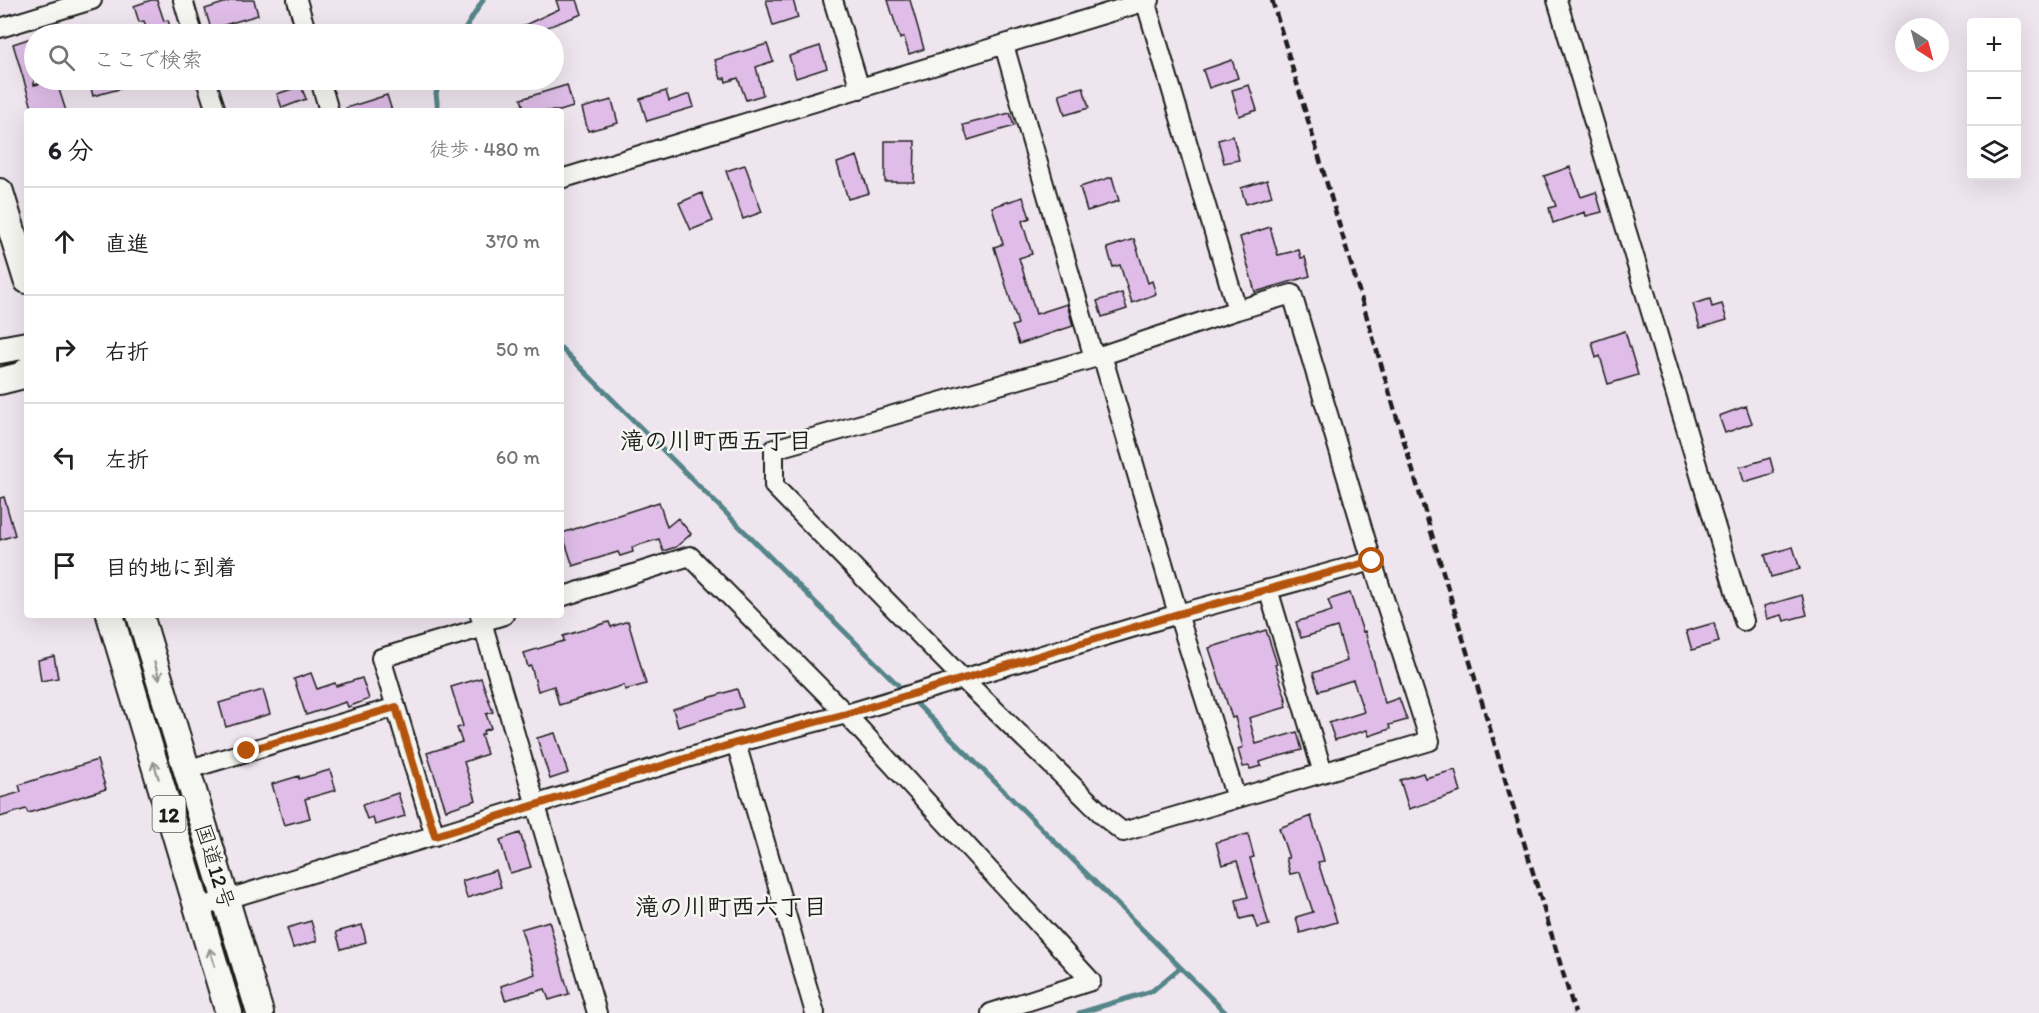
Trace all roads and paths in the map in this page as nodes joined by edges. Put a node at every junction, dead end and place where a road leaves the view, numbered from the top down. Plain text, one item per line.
1 (92, 0) edge
2 (183, 0) edge
3 (297, 0) edge
4 (833, 0) edge
5 (1147, 0) edge
6 (1557, 0) edge
7 (190, 24) edge
8 (304, 24) edge
9 (0, 28) edge
10 (1004, 45) junction
11 (860, 89) junction
12 (209, 90) edge
13 (323, 90) edge
14 (215, 108) edge
15 (328, 108) edge
16 (564, 178) edge
17 (0, 192) edge
18 (24, 270) edge
19 (1237, 310) junction
20 (24, 346) edge
21 (0, 350) edge
22 (1098, 357) junction
23 (24, 375) edge
24 (0, 381) edge
25 (1372, 561) junction
26 (1268, 589) junction
27 (564, 596) edge
28 (1178, 614) junction
29 (111, 618) edge
30 (141, 618) edge
31 (482, 621) edge
32 (1744, 621) dead end
33 (963, 679) junction
34 (396, 707) junction
35 (846, 714) junction
36 (736, 743) junction
37 (186, 770) junction
38 (1323, 772) junction
39 (1236, 798) junction
40 (537, 805) junction
41 (435, 836) junction
42 (225, 901) junction
43 (198, 908) junction
44 (593, 1012) edge
45 (229, 1013) edge
46 (260, 1013) edge
47 (815, 1013) edge
48 (991, 1013) edge

1 - 9 street
2 - 7 street
3 - 8 street
4 - 11 street
5 - 10 street
5 - 19 street
6 - 32 street
10 - 11 street
10 - 22 street
11 - 16 street
12 - 14 street
13 - 15 street
17 - 18 highway
19 - 22 street
19 - 25 street
20 - 21 highway
22 - 28 street
22 - 33 street
23 - 24 highway
25 - 26 street
25 - 38 street
26 - 28 street
26 - 38 street
27 - 35 street
28 - 33 street
28 - 39 street
43 -> 29 highway, 国道12号 / 12
30 -> 37 highway, 国道12号 / 12
31 - 34 street
31 - 40 street
33 - 35 street
33 - 39 street
34 - 37 street
34 - 41 street
35 - 36 street
35 - 48 street
36 - 40 street
36 - 47 street
37 - 42 highway, 国道12号 / 12
38 - 39 street
40 - 41 street
40 - 44 street
41 - 42 street
42 - 43 street
42 - 46 highway, 国道12号 / 12
45 -> 43 highway, 国道12号 / 12

